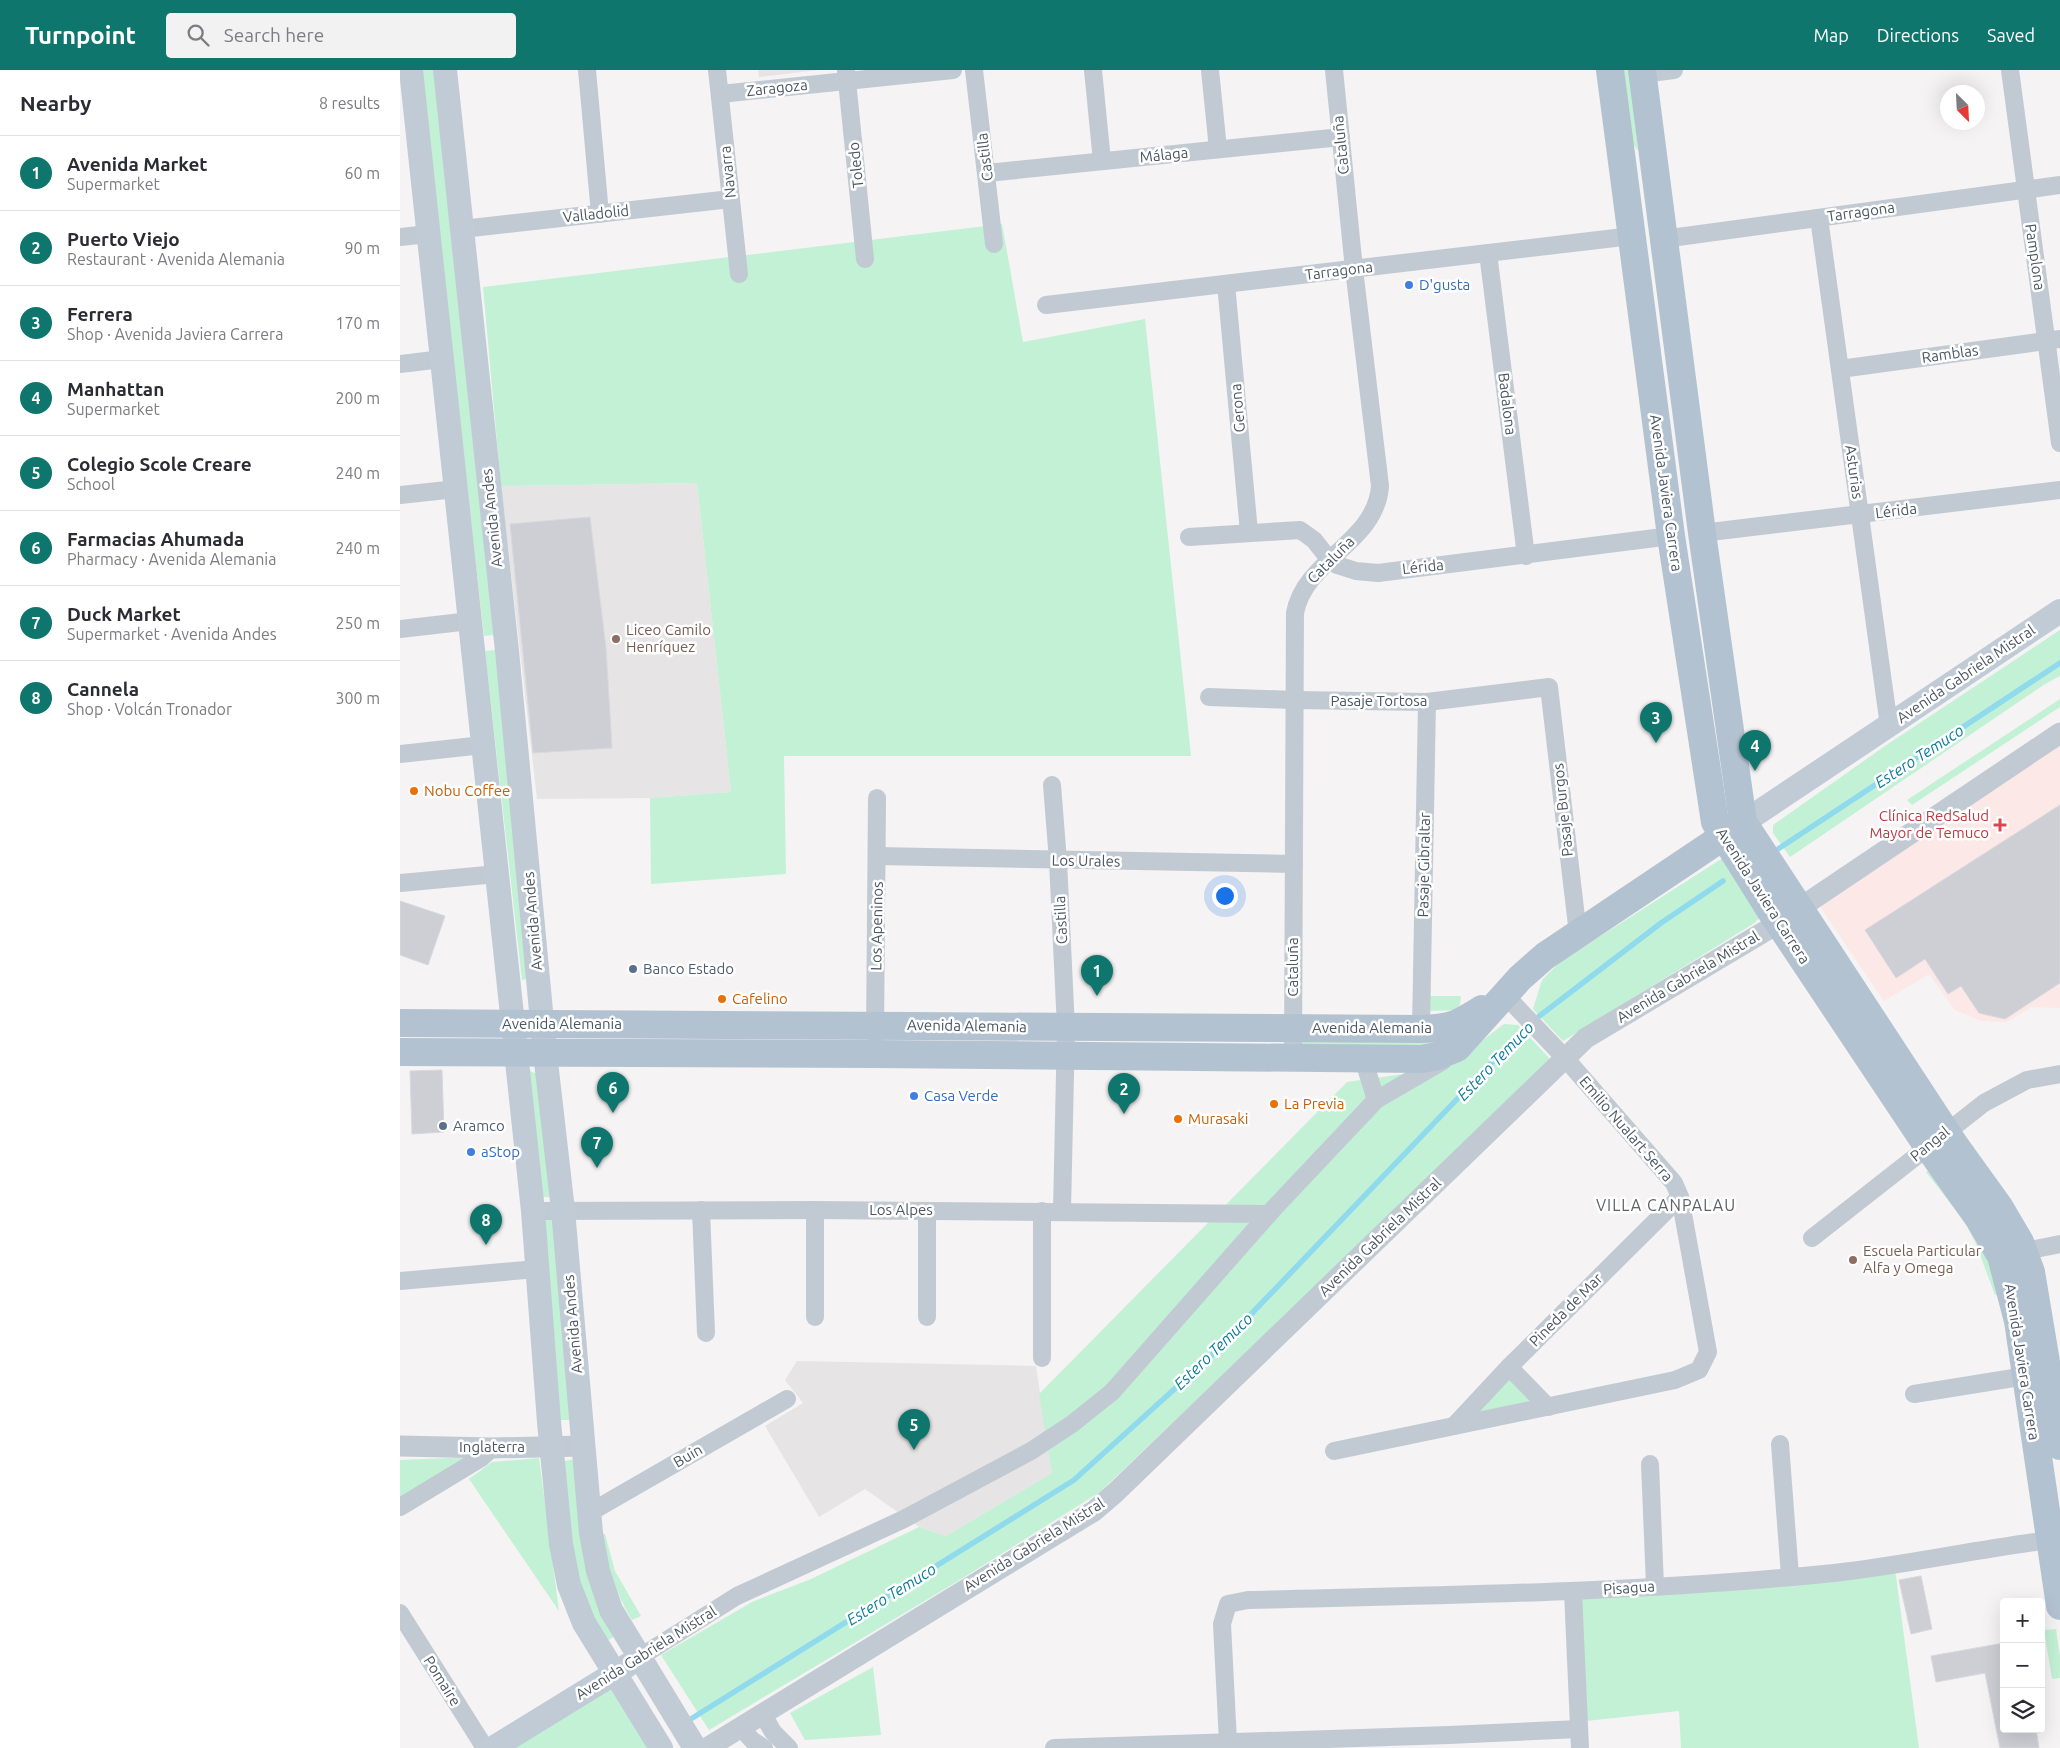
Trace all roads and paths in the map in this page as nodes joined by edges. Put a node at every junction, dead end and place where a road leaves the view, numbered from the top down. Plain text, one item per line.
1 (411, 70) edge
2 (445, 70) edge
3 (587, 70) edge
4 (717, 70) edge
5 (953, 70) edge
6 (974, 70) edge
7 (1093, 70) edge
8 (1210, 70) edge
9 (1334, 70) edge
10 (1610, 70) edge
11 (1674, 70) edge
12 (2010, 70) edge
13 (1642, 72) edge
14 (847, 76) edge
15 (720, 94) junction
16 (408, 112) edge
17 (1341, 137) junction
18 (1218, 149) junction
19 (1102, 161) junction
20 (986, 172) junction
21 (2060, 185) edge
22 (2026, 189) junction
23 (1627, 197) junction
24 (731, 199) junction
25 (600, 214) junction
26 (1819, 218) junction
27 (462, 229) junction
28 (428, 234) junction
29 (1632, 236) junction
30 (400, 237) edge
31 (1663, 239) junction
32 (994, 244) dead end
33 (1488, 253) junction
34 (865, 259) dead end
35 (1354, 269) junction
36 (739, 274) dead end
37 (1637, 274) junction
38 (1226, 284) junction
39 (1046, 305) dead end
40 (2053, 340) edge
41 (442, 359) junction
42 (400, 364) edge
43 (1840, 370) junction
44 (2060, 443) edge
45 (456, 489) junction
46 (2060, 490) edge
47 (400, 495) edge
48 (1861, 515) junction
49 (1249, 532) junction
50 (1702, 533) junction
51 (1189, 536) dead end
52 (1671, 536) junction
53 (1526, 556) junction
54 (1329, 560) junction
55 (1707, 562) junction
56 (2060, 611) edge
57 (470, 622) junction
58 (400, 629) edge
59 (1549, 687) joint
60 (1209, 697) dead end
61 (1295, 700) junction
62 (1427, 702) junction
63 (1889, 726) junction
64 (2060, 733) edge
65 (483, 745) junction
66 (400, 754) edge
67 (1052, 786) dead end
68 (878, 798) dead end
69 (1734, 829) junction
70 (878, 856) junction
71 (1058, 861) junction
72 (1294, 864) junction
73 (497, 874) junction
74 (400, 883) edge
75 (1790, 916) junction
76 (1578, 934) junction
77 (1511, 1001) junction
78 (400, 1023) edge
79 (543, 1023) junction
80 (513, 1024) junction
81 (875, 1025) junction
82 (1066, 1028) junction
83 (1292, 1028) junction
84 (1421, 1029) junction
85 (1457, 1048) junction
86 (400, 1052) edge
87 (516, 1053) junction
88 (545, 1053) junction
89 (1559, 1053) junction
90 (875, 1054) junction
91 (1065, 1056) junction
92 (1293, 1057) junction
93 (1363, 1058) junction
94 (2060, 1074) edge
95 (1376, 1100) junction
96 (1937, 1139) junction
97 (1680, 1197) junction
98 (563, 1210) junction
99 (701, 1210) junction
100 (816, 1210) junction
101 (928, 1210) junction
102 (533, 1211) junction
103 (1042, 1211) junction
104 (1062, 1211) junction
105 (1269, 1214) junction
106 (1812, 1238) dead end
107 (2060, 1244) edge
108 (2024, 1251) junction
109 (537, 1269) junction
110 (400, 1281) edge
111 (815, 1317) dead end
112 (927, 1317) dead end
113 (706, 1333) dead end
114 (1042, 1358) dead end
115 (1509, 1367) junction
116 (2026, 1376) junction
117 (1914, 1394) dead end
118 (787, 1399) dead end
119 (1548, 1407) junction
120 (2048, 1413) edge
121 (1454, 1426) junction
122 (1780, 1444) dead end
123 (400, 1446) edge
124 (552, 1446) junction
125 (583, 1446) junction
126 (2060, 1446) edge
127 (492, 1448) junction
128 (1334, 1451) dead end
129 (1650, 1464) dead end
130 (400, 1507) edge
131 (589, 1513) junction
132 (2050, 1540) junction
133 (1790, 1576) junction
134 (1656, 1586) junction
135 (1572, 1592) junction
136 (2060, 1606) edge
137 (400, 1613) edge
138 (640, 1657) junction
139 (615, 1673) junction
140 (762, 1714) junction
141 (740, 1727) junction
142 (1579, 1729) junction
143 (1228, 1742) junction
144 (1449, 1742) edge
145 (1312, 1743) edge
146 (697, 1745) edge
147 (1170, 1746) edge
148 (485, 1748) edge
149 (493, 1748) edge
150 (661, 1748) edge
151 (764, 1748) edge
152 (789, 1748) edge
153 (1054, 1748) edge
154 (1580, 1748) edge

1 - 16 main road, Avenida Andes
2 - 27 main road, Avenida Andes
3 - 25 street
4 - 15 street, Navarra
5 - 14 street, Zaragoza
6 - 20 street, Castilla
7 - 19 street
8 - 18 street
9 - 17 street, Cataluña
10 - 23 main road, Avenida Javiera Carrera
11 - 13 street
12 - 22 street, Pamplona
13 - 31 main road, Avenida Javiera Carrera
14 - 15 street, Zaragoza
14 - 34 street, Toledo
15 - 24 street, Navarra
16 - 28 main road, Avenida Andes
17 - 18 street, Málaga
17 - 35 street, Cataluña
18 - 19 street, Málaga
19 - 20 street, Málaga
20 - 32 street, Castilla
21 - 22 street, Tarragona
22 - 26 street, Tarragona
22 - 40 street, Pamplona
23 - 29 main road, Avenida Javiera Carrera
23 - 31 main road
24 - 25 street, Valladolid
24 - 36 street, Navarra
25 - 27 street, Valladolid
26 - 31 street, Tarragona
26 - 43 street, Asturias
27 - 79 main road, Avenida Andes
28 - 30 street
28 - 41 main road, Avenida Andes
29 - 33 street, Tarragona
29 - 37 main road, Avenida Javiera Carrera
31 - 37 main road
31 - 50 main road, Avenida Javiera Carrera
33 - 35 street, Tarragona
33 - 53 street, Badalona
35 - 38 street, Tarragona
35 - 54 street, Cataluña
37 - 52 main road, Avenida Javiera Carrera
38 - 39 street, Tarragona
38 - 49 street, Gerona
40 - 43 street, Ramblas
40 - 44 street, Pamplona
41 - 42 street
41 - 45 main road, Avenida Andes
43 - 48 street, Asturias
45 - 47 street
45 - 57 main road, Avenida Andes
46 - 48 street, Lérida
48 - 50 street, Lérida
48 - 63 street, Asturias
49 - 51 street, Lérida
49 - 54 street, Lérida
50 - 55 main road, Avenida Javiera Carrera
52 - 53 street, Lérida
52 - 55 main road
52 - 69 main road, Avenida Javiera Carrera
53 - 54 street, Lérida
54 - 61 street, Cataluña
55 - 69 main road, Avenida Javiera Carrera
56 - 63 main road, Avenida Gabriela Mistral
57 - 58 street
57 - 65 main road, Avenida Andes
59 - 62 street, Pasaje Tortosa
59 - 76 street, Pasaje Burgos
60 - 61 street, Pasaje Tortosa
61 - 62 street, Pasaje Tortosa
61 - 72 street, Cataluña
62 - 84 street, Pasaje Gibraltar
63 - 69 main road, Avenida Gabriela Mistral
64 - 75 street, Avenida Gabriela Mistral
65 - 66 street
65 - 73 main road, Avenida Andes
67 - 71 street, Castilla
68 - 70 street, Los Apeninos
69 - 75 main road, Avenida Javiera Carrera
69 - 76 main road, Avenida Gabriela Mistral
70 - 71 street, Los Urales
70 - 81 street, Los Apeninos
71 - 72 street, Los Urales
71 - 82 street, Castilla
72 - 83 street, Cataluña
73 - 74 street
73 - 80 main road, Avenida Andes
75 - 89 street, Avenida Gabriela Mistral
75 - 96 main road, Avenida Javiera Carrera
76 - 77 main road, Avenida Gabriela Mistral
77 - 84 main road, Avenida Alemania
77 - 85 main road, Avenida Alemania
77 - 89 street, Emilio Nualart Serra
78 - 80 main road, Avenida Alemania
79 - 80 main road, Avenida Alemania
79 - 81 main road, Avenida Alemania
79 - 88 main road, Avenida Andes
80 - 87 main road, Avenida Andes
81 - 82 main road, Avenida Alemania
81 - 90 street, Los Apeninos
82 - 83 main road, Avenida Alemania
82 - 91 street, Castilla
83 - 84 main road, Avenida Alemania
83 - 92 street, Cataluña
85 - 93 main road, Avenida Alemania
85 - 95 street, Avenida Gabriela Mistral
86 - 87 main road, Avenida Alemania
87 - 88 main road, Avenida Alemania
87 - 102 main road, Avenida Andes
88 - 90 main road, Avenida Alemania
88 - 98 main road, Avenida Andes
89 - 97 street, Emilio Nualart Serra
89 - 140 street, Avenida Gabriela Mistral
90 - 91 main road, Avenida Alemania
91 - 92 main road, Avenida Alemania
91 - 104 street, Castilla
92 - 93 main road, Avenida Alemania
93 - 95 street
94 - 96 street, Pangal
95 - 105 street, Avenida Gabriela Mistral
96 - 106 street, Pangal
96 - 108 main road, Avenida Javiera Carrera
96 - 116 main road, Avenida Javiera Carrera
97 - 115 street, Pineda de Mar
97 - 119 street, Emilio Nualart Serra
98 - 99 street, Los Alpes
98 - 102 street, Los Alpes
98 - 125 main road, Avenida Andes
99 - 100 street, Los Alpes
99 - 113 street
100 - 101 street, Los Alpes
100 - 111 street
101 - 103 street, Los Alpes
101 - 112 street
102 - 109 main road, Avenida Andes
103 - 104 street, Los Alpes
103 - 114 street
104 - 105 street, Los Alpes
105 - 138 street, Avenida Gabriela Mistral
107 - 108 street
108 - 120 main road, Avenida Javiera Carrera
109 - 110 street
109 - 124 main road, Avenida Andes
115 - 119 street
115 - 121 street, Pineda de Mar
116 - 117 street
116 - 120 main road, Avenida Javiera Carrera
118 - 131 street, Buin
119 - 121 street, Emilio Nualart Serra
120 - 126 main road, Avenida Javiera Carrera
120 - 132 main road, Avenida Javiera Carrera
121 - 128 street, Emilio Nualart Serra
122 - 133 street
123 - 127 street, Inglaterra
124 - 125 street, Inglaterra
124 - 127 street, Inglaterra
124 - 139 main road, Avenida Andes
125 - 131 main road, Avenida Andes
127 - 130 street
129 - 134 street
131 - 138 main road, Avenida Andes
132 - 133 street, Pisagua
132 - 136 main road, Avenida Javiera Carrera
133 - 134 street, Pisagua
134 - 135 street, Pisagua
135 - 142 street
135 - 143 street, Pisagua
137 - 148 street, Pomaire
138 - 139 main road, Avenida Gabriela Mistral
138 - 146 main road, Avenida Andes
139 - 149 main road, Avenida Gabriela Mistral
139 - 150 main road, Avenida Andes
140 - 141 street, Avenida Gabriela Mistral
140 - 152 street
141 - 146 street, Avenida Gabriela Mistral
141 - 151 street
142 - 144 street
142 - 154 street
143 - 145 street
143 - 147 street
144 - 145 street
147 - 153 street

